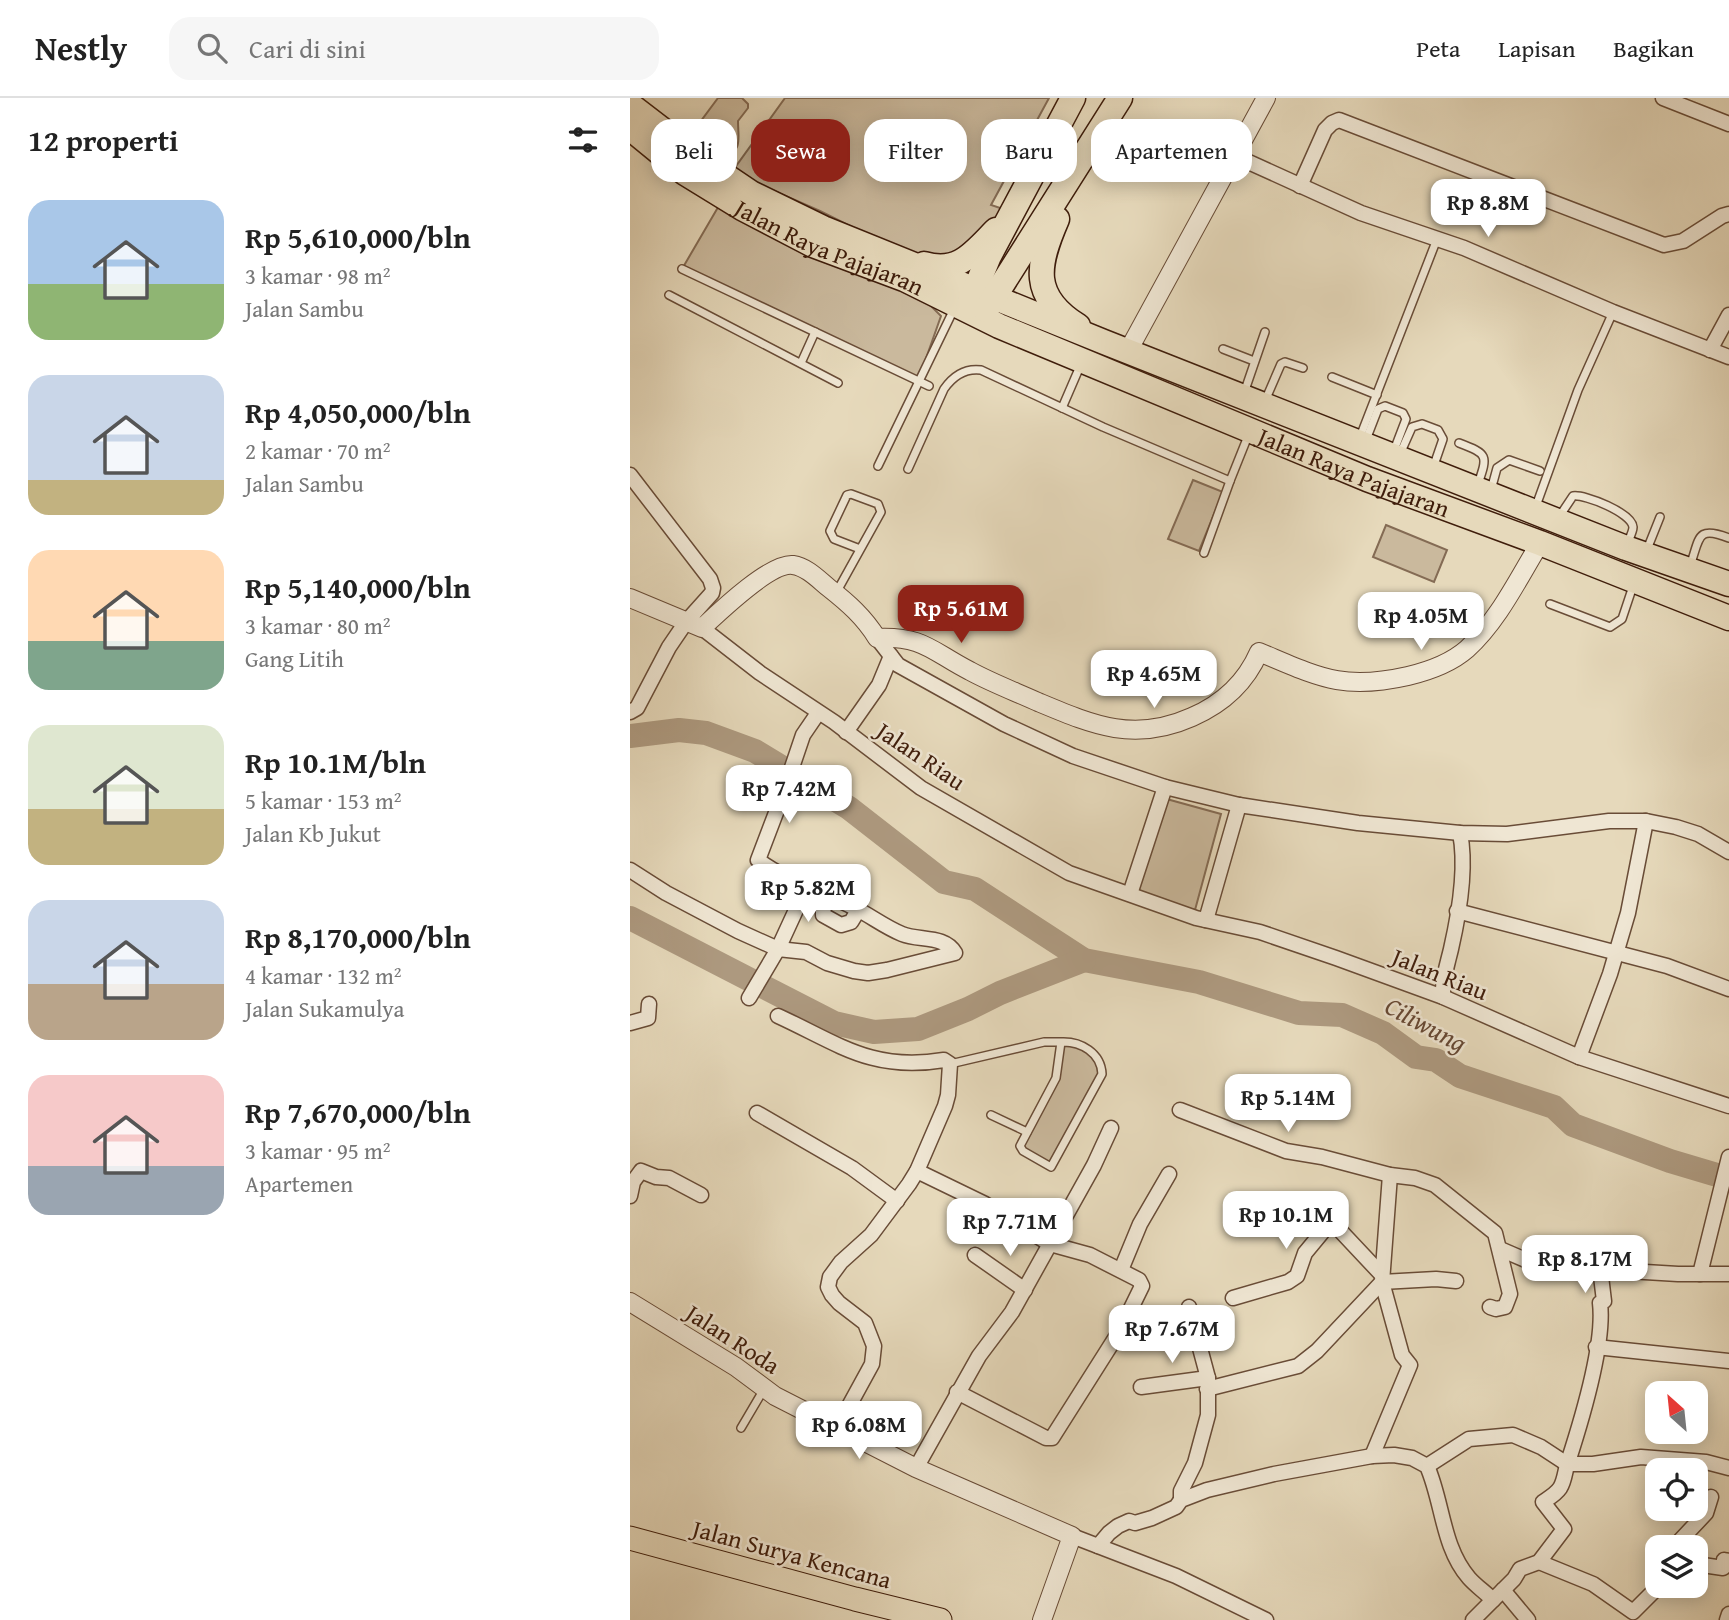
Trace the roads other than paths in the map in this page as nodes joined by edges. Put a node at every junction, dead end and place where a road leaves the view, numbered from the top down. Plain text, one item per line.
1 (1073, 98) edge
2 (1120, 98) edge
3 (1266, 98) edge
4 (1663, 98) edge
5 (633, 110) edge
6 (1252, 122) edge
7 (1729, 124) edge
8 (1087, 151) junction
9 (1252, 164) edge
10 (1219, 182) edge
11 (1300, 186) junction
12 (746, 200) junction
13 (1012, 212) junction
14 (1729, 214) edge
15 (1437, 239) junction
16 (896, 256) junction
17 (682, 269) dead end
18 (669, 295) dead end
19 (974, 304) junction
20 (1613, 312) junction
21 (1729, 315) edge
22 (815, 332) junction
23 (1265, 332) dead end
24 (1104, 342) junction
25 (1223, 349) dead end
26 (1710, 350) junction
27 (1128, 351) junction
28 (1729, 357) edge
29 (1083, 360) junction
30 (1254, 360) junction
31 (801, 363) junction
32 (1303, 368) dead end
33 (1332, 377) dead end
34 (918, 381) junction
35 (838, 383) dead end
36 (929, 386) dead end
37 (1377, 395) junction
38 (1253, 401) junction
39 (1062, 408) junction
40 (1249, 431) junction
41 (1362, 443) junction
42 (1459, 443) dead end
43 (1395, 456) junction
44 (878, 466) dead end
45 (908, 469) dead end
46 (1432, 471) junction
47 (1540, 471) dead end
48 (630, 475) edge
49 (1230, 481) junction
50 (1483, 491) junction
51 (1546, 516) junction
52 (1660, 517) dead end
53 (1513, 534) junction
54 (1729, 538) edge
55 (1540, 543) junction
56 (860, 550) junction
57 (1635, 551) junction
58 (1204, 552) dead end
59 (1563, 553) junction
60 (1689, 570) junction
61 (1635, 582) junction
62 (1729, 584) edge
63 (836, 593) junction
64 (630, 598) edge
65 (1550, 604) dead end
66 (1729, 618) edge
67 (694, 625) junction
68 (877, 638) junction
69 (891, 656) junction
70 (630, 712) edge
71 (818, 713) junction
72 (846, 732) junction
73 (1165, 788) junction
74 (1239, 806) junction
75 (1646, 821) junction
76 (1460, 833) junction
77 (1729, 852) edge
78 (630, 870) edge
79 (807, 886) junction
80 (1130, 894) junction
81 (830, 895) junction
82 (859, 909) junction
83 (1457, 911) junction
84 (1206, 920) junction
85 (778, 949) junction
86 (1616, 954) junction
87 (1729, 989) edge
88 (750, 998) dead end
89 (1443, 998) junction
90 (649, 1004) dead end
91 (778, 1016) dead end
92 (630, 1023) edge
93 (1061, 1042) junction
94 (1579, 1057) junction
95 (950, 1064) junction
96 (1729, 1106) edge
97 (1180, 1110) dead end
98 (757, 1113) dead end
99 (991, 1115) dead end
100 (1111, 1128) dead end
101 (1027, 1132) junction
102 (1729, 1158) edge
103 (917, 1171) junction
104 (1169, 1174) dead end
105 (1390, 1175) junction
106 (701, 1195) dead end
107 (630, 1196) edge
108 (897, 1201) junction
109 (1050, 1244) junction
110 (1500, 1249) junction
111 (975, 1255) dead end
112 (1600, 1268) junction
113 (1121, 1270) junction
114 (1700, 1274) junction
115 (1729, 1274) edge
116 (1382, 1278) junction
117 (1456, 1281) dead end
118 (1025, 1290) junction
119 (1233, 1298) dead end
120 (630, 1302) edge
121 (1189, 1307) dead end
122 (1490, 1307) dead end
123 (1597, 1347) junction
124 (1729, 1361) edge
125 (1207, 1383) junction
126 (1141, 1387) dead end
127 (765, 1388) junction
128 (957, 1392) junction
129 (741, 1428) dead end
130 (837, 1428) junction
131 (1372, 1456) junction
132 (1567, 1464) junction
133 (1427, 1466) junction
134 (916, 1468) junction
135 (1729, 1468) edge
136 (1711, 1497) dead end
137 (1181, 1500) junction
138 (1685, 1535) edge
139 (1072, 1536) junction
140 (630, 1538) edge
141 (1098, 1546) junction
142 (1729, 1560) edge
143 (1539, 1562) junction
144 (1708, 1566) edge
145 (1498, 1595) junction
146 (1649, 1598) edge
147 (1729, 1614) edge
148 (1635, 1616) edge
149 (940, 1620) edge
150 (1042, 1620) edge
151 (1266, 1620) edge
152 (1472, 1620) edge
153 (1528, 1620) edge
154 (1727, 1620) edge

1 - 13 highway
2 - 8 highway
3 - 6 street
4 - 7 street
5 - 12 highway, Jalan Raya Pajajaran
8 - 19 highway
8 - 24 highway
9 - 11 street
10 - 27 street
11 - 14 street
11 - 15 street
12 - 16 highway, Jalan Raya Pajajaran
12 - 19 highway, Jalan Raya Pajajaran
13 - 16 highway
13 - 19 highway
15 - 20 street
15 - 37 lane
16 - 19 highway, Jalan Raya Pajajaran
17 - 22 lane
18 - 31 lane
19 - 24 highway, Jalan Raya Pajajaran
19 - 29 highway, Jalan Raya Pajajaran
19 - 34 lane
20 - 26 street
20 - 51 lane
21 - 26 street
22 - 31 lane
22 - 34 lane
23 - 30 lane
24 - 27 highway, Jalan Raya Pajajaran
25 - 30 lane
26 - 28 street
27 - 38 highway, Jalan Raya Pajajaran
29 - 39 lane
29 - 40 highway, Jalan Raya Pajajaran
30 - 38 lane
31 - 35 lane
32 - 38 lane
33 - 37 lane
34 - 36 lane
34 - 44 lane
37 - 41 lane
38 - 41 highway, Jalan Raya Pajajaran
39 - 45 lane
39 - 49 lane
40 - 49 lane
40 - 53 highway, Jalan Raya Pajajaran
41 - 43 highway, Jalan Raya Pajajaran
41 - 43 lane
42 - 50 lane
43 - 46 highway, Jalan Raya Pajajaran
43 - 46 lane
46 - 50 highway, Jalan Raya Pajajaran
47 - 50 lane
48 - 67 street
49 - 58 lane
50 - 51 highway, Jalan Raya Pajajaran
51 - 53 highway
51 - 57 highway, Jalan Raya Pajajaran
51 - 57 lane
51 - 59 highway
52 - 57 lane
53 - 55 highway, Jalan Raya Pajajaran
54 - 60 lane
55 - 59 highway, Jalan Raya Pajajaran
55 - 68 street
56 - 56 lane
56 - 63 lane
57 - 60 highway, Jalan Raya Pajajaran
59 - 61 highway, Jalan Raya Pajajaran
60 - 62 highway, Jalan Raya Pajajaran
61 - 65 lane
61 - 66 highway, Jalan Raya Pajajaran
63 - 67 street
63 - 68 street
64 - 67 street
67 - 70 street
67 - 71 street, Jalan Riau
68 - 69 street
69 - 72 street
69 - 73 street
71 - 72 street, Jalan Riau
71 - 79 street
72 - 80 street, Jalan Riau
73 - 74 street
73 - 80 street
74 - 76 street
74 - 84 street
75 - 76 street
75 - 77 street
75 - 86 street
76 - 83 street
78 - 85 street
79 - 81 street
79 - 85 street
80 - 84 street, Jalan Riau
81 - 82 street
81 - 82 street
82 - 85 street
83 - 86 street
83 - 89 street
84 - 89 street, Jalan Riau
85 - 88 street
86 - 87 street
86 - 94 street
89 - 94 street, Jalan Riau
90 - 92 street
91 - 95 street
93 - 95 lane
93 - 101 lane
93 - 101 lane
94 - 96 street, Jalan Riau
95 - 103 street
97 - 105 street
98 - 108 street
99 - 101 lane
100 - 109 street
102 - 114 street
103 - 108 street
103 - 109 street
104 - 113 street
105 - 110 street
105 - 116 street
106 - 107 street
108 - 130 street
109 - 113 street
109 - 118 street
110 - 112 street
110 - 122 street
111 - 118 street
112 - 114 street
112 - 123 street
113 - 128 street
114 - 115 street
116 - 117 street
116 - 119 street
116 - 125 street
116 - 131 street
118 - 128 street
120 - 127 street, Jalan Roda
121 - 125 street
123 - 124 street
123 - 132 street
125 - 126 street
125 - 137 street
127 - 129 lane
127 - 130 street, Jalan Roda
128 - 134 street
130 - 134 street, Jalan Roda
131 - 133 street
131 - 137 street
132 - 133 street
132 - 135 street
132 - 143 street
133 - 145 street
134 - 139 street, Jalan Roda
136 - 138 street
137 - 141 street
139 - 141 street
139 - 150 street
140 - 149 main road, Jalan Surya Kencana
141 - 151 street
142 - 144 street
143 - 145 street
143 - 148 street
145 - 152 street
145 - 153 street
146 - 148 street
147 - 154 street

